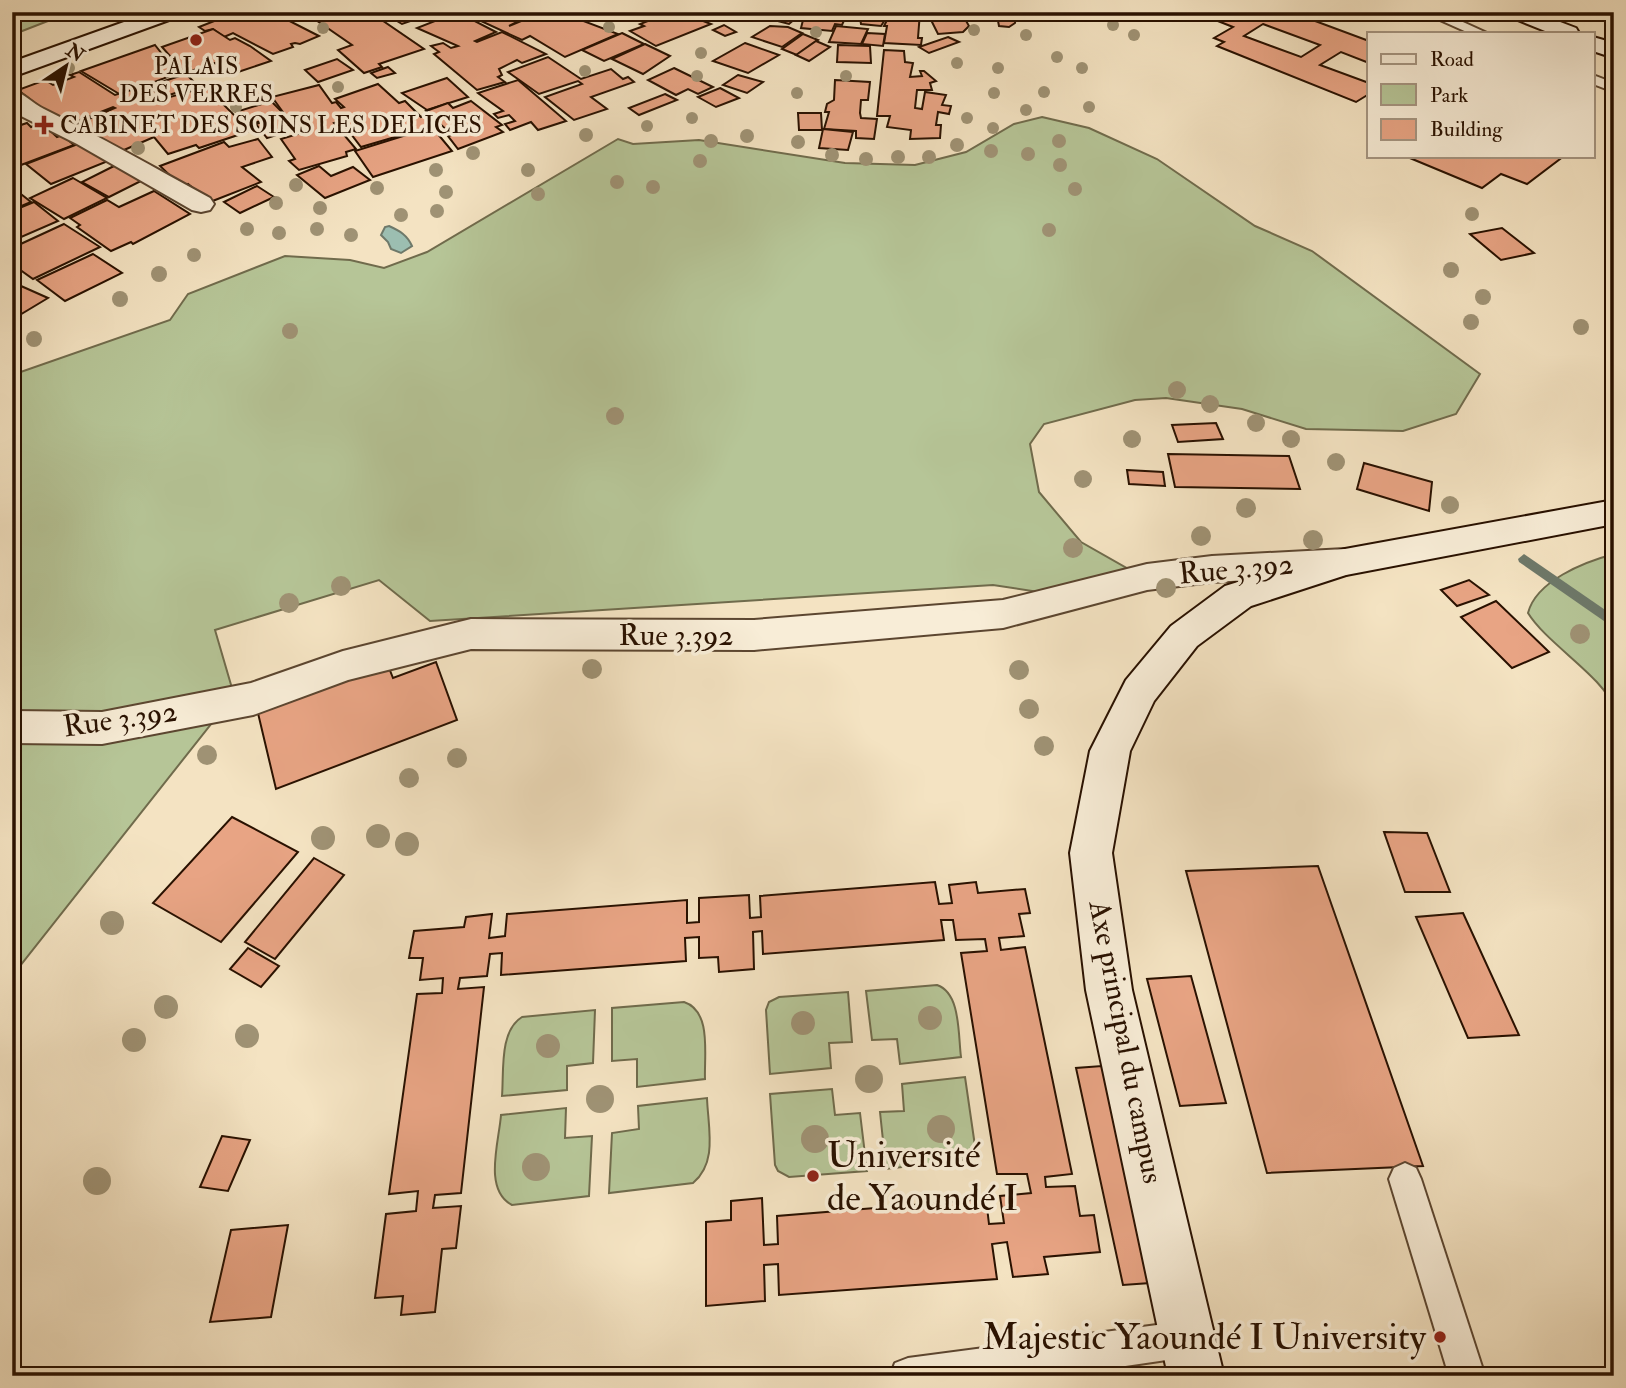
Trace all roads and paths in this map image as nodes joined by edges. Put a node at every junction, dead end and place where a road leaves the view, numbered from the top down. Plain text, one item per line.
1 (173, 12) edge
2 (1429, 12) edge
3 (1515, 12) edge
4 (1478, 32) edge
5 (1565, 32) edge
6 (1594, 43) edge
7 (1614, 51) edge
8 (12, 70) edge
9 (1594, 79) edge
10 (1614, 88) edge
11 (12, 97) edge
12 (201, 204) dead end
13 (1614, 512) edge
14 (1345, 562) junction
15 (12, 727) edge
16 (1405, 1179) dead end
17 (1192, 1357) edge
18 (908, 1376) edge
19 (1467, 1376) edge

1 - 8 street
2 - 4 lane
3 - 5 street
6 - 7 street
9 - 10 lane
11 - 12 street
13 - 14 street, Axe principal du campus
14 - 15 street, Rue 3.392
14 - 17 street, Axe principal du campus
16 - 19 lane
17 - 18 lane

